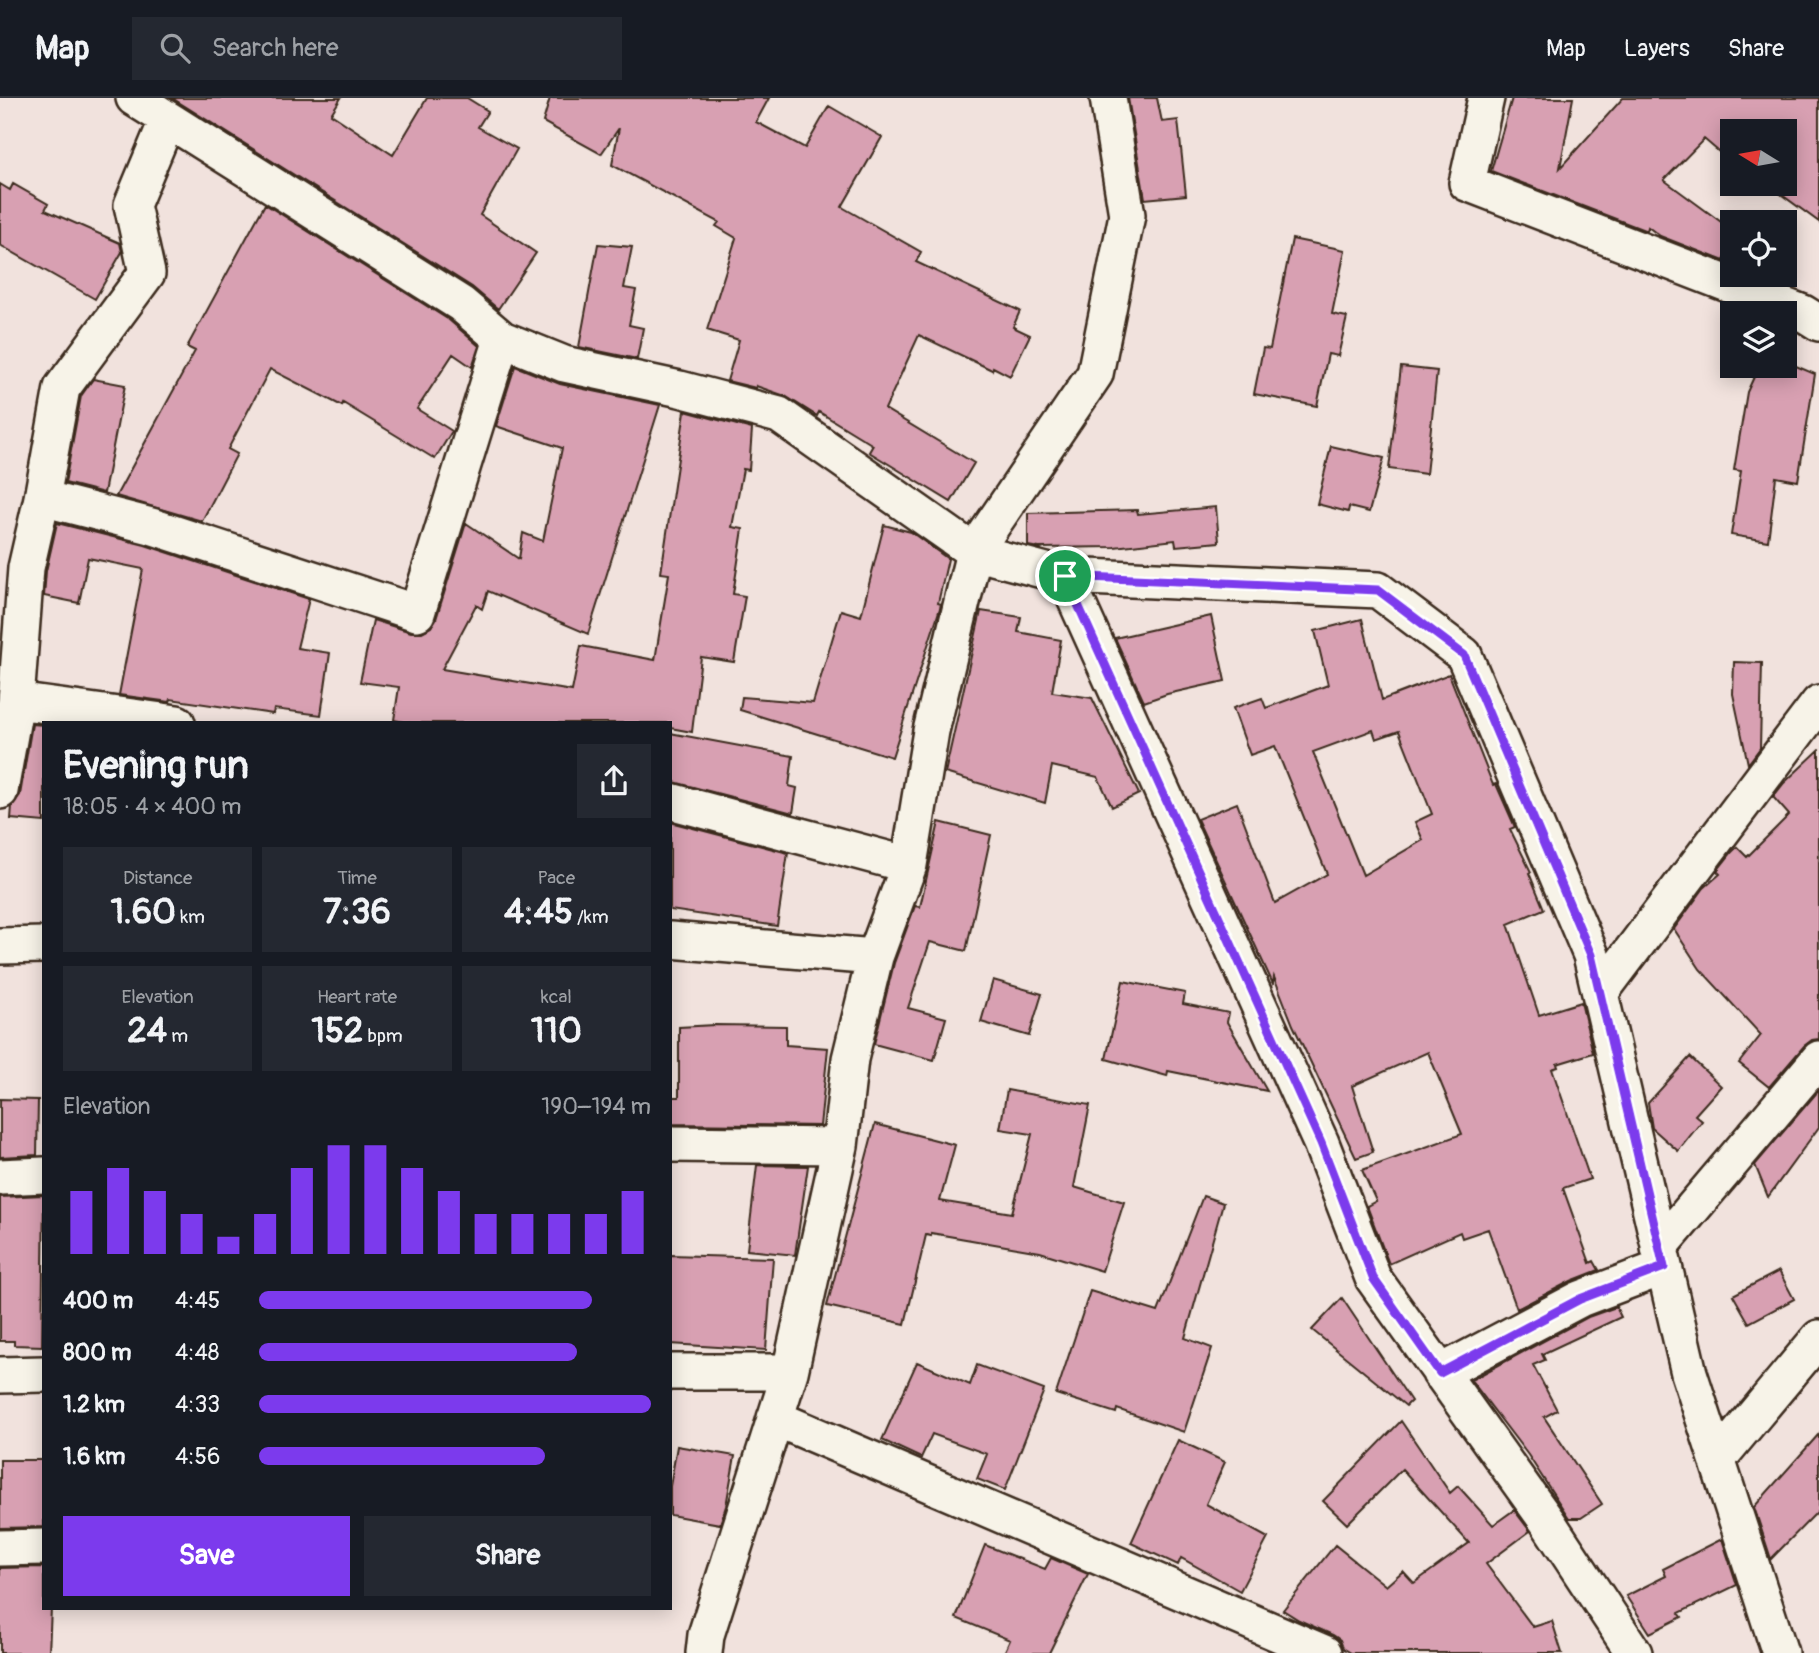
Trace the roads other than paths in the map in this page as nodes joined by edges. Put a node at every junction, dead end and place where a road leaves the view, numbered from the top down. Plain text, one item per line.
1 (134, 98) edge
2 (1108, 98) edge
3 (1486, 98) edge
4 (167, 121) junction
5 (1814, 312) edge
6 (502, 339) junction
7 (42, 498) junction
8 (974, 552) junction
9 (13, 568) edge
10 (1065, 576) junction
11 (16, 701) junction
12 (1819, 703) edge
13 (162, 721) edge
14 (0, 791) edge
15 (672, 802) edge
16 (909, 865) junction
17 (672, 940) edge
18 (42, 945) edge
19 (0, 946) edge
20 (875, 957) junction
21 (1600, 993) junction
22 (1819, 1059) edge
23 (672, 1144) edge
24 (840, 1146) junction
25 (42, 1175) edge
26 (0, 1177) edge
27 (1661, 1258) junction
28 (1819, 1338) edge
29 (672, 1372) edge
30 (790, 1372) junction
31 (1440, 1373) junction
32 (42, 1374) edge
33 (0, 1375) edge
34 (775, 1418) junction
35 (1718, 1459) junction
36 (42, 1547) edge
37 (0, 1548) edge
38 (704, 1653) edge
39 (1324, 1653) edge
40 (1634, 1653) edge
41 (1780, 1653) edge

1 - 4 street
2 - 8 street
3 - 5 street
4 - 6 street
4 - 7 street
6 - 7 street
6 - 8 street
7 - 9 street
8 - 10 street
8 - 16 street
9 - 11 street
10 - 21 street
10 - 31 street
11 - 13 street
11 - 14 street
12 - 21 street
15 - 16 street
16 - 20 street
17 - 20 street
18 - 19 street
20 - 24 street
21 - 27 street
22 - 27 street
23 - 24 street
24 - 30 street
25 - 26 street
27 - 31 street
27 - 35 street
28 - 35 street
29 - 30 street
30 - 34 street
31 - 40 street
32 - 33 street
34 - 38 street
34 - 39 street
35 - 41 street
36 - 37 street

